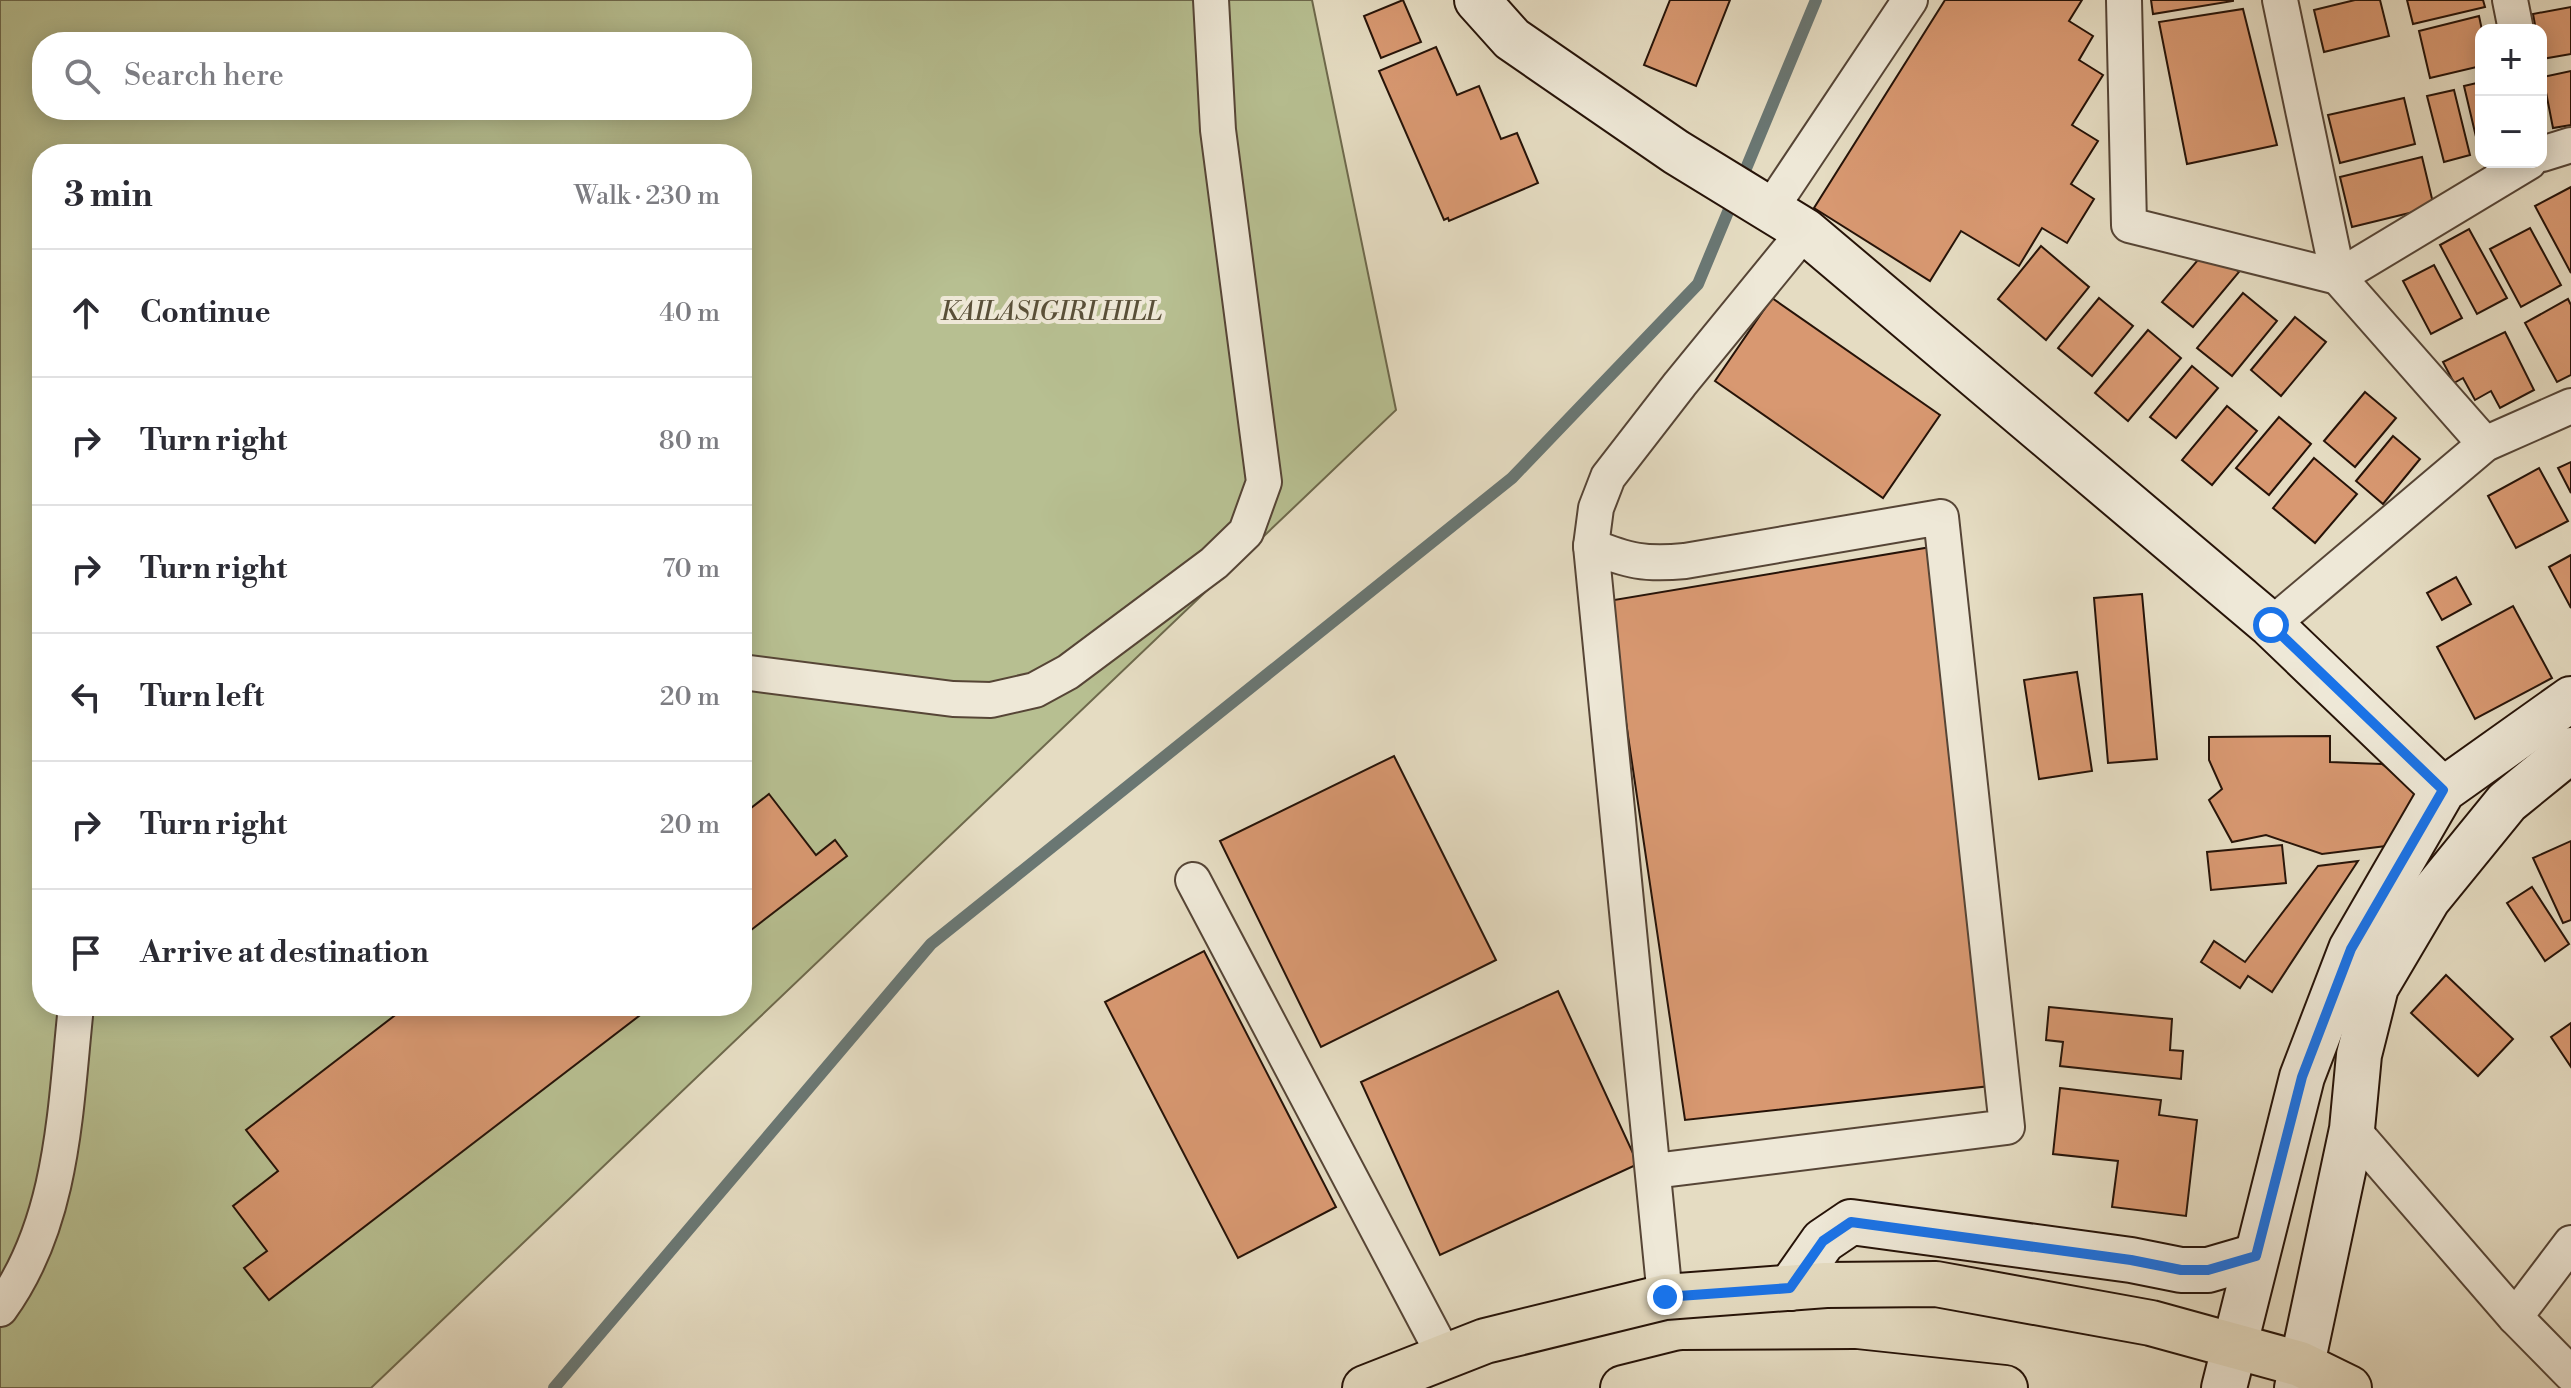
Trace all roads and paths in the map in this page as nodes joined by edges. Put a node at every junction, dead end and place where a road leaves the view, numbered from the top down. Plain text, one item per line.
1 (1211, 0) edge
2 (1477, 0) edge
3 (1910, 0) edge
4 (2124, 0) edge
5 (2280, 0) edge
6 (2510, 0) edge
7 (2515, 24) edge
8 (2520, 168) edge
9 (1775, 212) junction
10 (2338, 277) junction
11 (2571, 406) edge
12 (2485, 444) junction
13 (1591, 546) junction
14 (2271, 625) junction
15 (752, 673) edge
16 (2571, 699) edge
17 (2571, 750) edge
18 (2443, 790) junction
19 (1193, 880) dead end
20 (75, 1016) edge
21 (2352, 1129) junction
22 (1654, 1171) junction
23 (2571, 1243) edge
24 (2256, 1256) junction
25 (1790, 1288) junction
26 (1665, 1297) junction
27 (0, 1309) edge
28 (2515, 1317) junction
29 (2233, 1345) junction
30 (1445, 1357) junction
31 (2571, 1374) edge
32 (2298, 1376) edge
33 (1365, 1388) edge
34 (1623, 1388) edge
35 (2005, 1388) edge
36 (2224, 1388) edge
37 (2349, 1388) edge

1 - 15 street
2 - 9 street
3 - 9 street
4 - 10 street
5 - 10 street
6 - 7 street
8 - 10 street
9 - 13 street
9 - 14 street
10 - 12 street
11 - 12 street
12 - 14 street
13 - 22 street
13 - 22 street
14 - 18 street
16 - 18 street
17 - 21 street
18 - 24 street
19 - 30 street
20 - 27 street
21 - 28 street
21 - 32 street
22 - 26 street
23 - 28 street
24 - 25 street
24 - 29 street
25 - 26 main road
25 - 29 main road
26 - 30 main road
28 - 31 street
29 - 32 main road
29 - 36 street
30 - 33 main road
32 - 37 main road
34 - 35 main road

